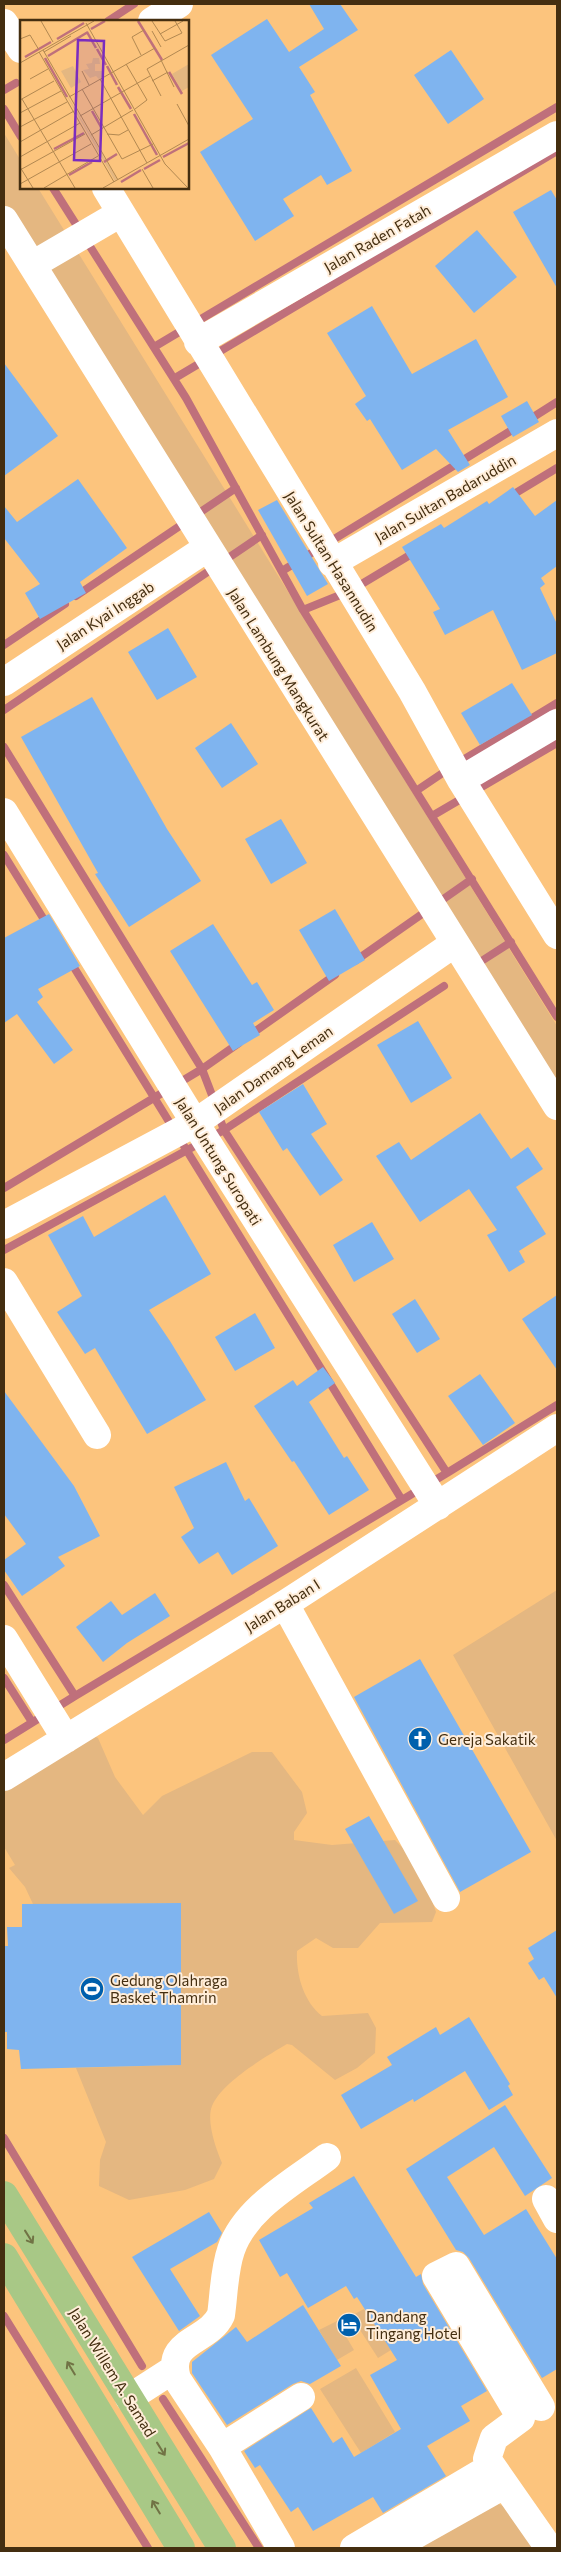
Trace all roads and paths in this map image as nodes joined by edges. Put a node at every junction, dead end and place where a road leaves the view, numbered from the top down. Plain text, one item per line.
1 (179, 4) edge
2 (154, 20) edge
3 (4, 23) edge
4 (20, 48) edge
5 (557, 135) edge
6 (107, 189) edge
7 (121, 213) junction
8 (4, 220) edge
9 (42, 258) junction
10 (198, 342) junction
11 (557, 433) edge
12 (207, 548) junction
13 (332, 563) junction
14 (4, 682) edge
15 (557, 723) edge
16 (461, 780) junction
17 (4, 812) edge
18 (557, 935) edge
19 (455, 943) junction
20 (549, 1072) edge
21 (557, 1106) edge
22 (195, 1123) junction
23 (4, 1225) edge
24 (4, 1282) edge
25 (557, 1428) edge
26 (97, 1435) dead end
27 (438, 1506) junction
28 (285, 1604) junction
29 (4, 1639) edge
30 (66, 1739) junction
31 (4, 1776) edge
32 (446, 1898) dead end
33 (327, 2157) dead end
34 (4, 2195) edge
35 (5, 2261) edge
36 (463, 2300) dead end
37 (174, 2369) junction
38 (301, 2397) dead end
39 (129, 2398) junction
40 (540, 2407) edge
41 (222, 2447) junction
42 (497, 2476) junction
43 (181, 2548) edge
44 (222, 2548) edge
45 (281, 2548) edge
46 (354, 2548) edge
47 (392, 2548) edge
48 (549, 2548) edge

1 - 2 street
3 - 4 street
5 - 10 street, Jalan Raden Fatah
6 - 7 street, Jalan Sultan Hasannudin
7 - 9 street
7 - 10 street, Jalan Sultan Hasannudin
8 - 9 street, Jalan Lambung Mangkurat
9 - 12 street, Jalan Lambung Mangkurat
10 - 13 street, Jalan Sultan Hasannudin
11 - 13 street, Jalan Sultan Badaruddin
12 - 14 street, Jalan Kyai Inggab
12 - 19 street, Jalan Lambung Mangkurat
13 - 16 street, Jalan Sultan Hasannudin
15 - 16 street
16 - 18 street, Jalan Sultan Hasannudin
17 - 22 street, Jalan Untung Suropati
19 - 20 street, Jalan Lambung Mangkurat
19 - 22 street, Jalan Damang Leman
20 - 21 street, Jalan Lambung Mangkurat
22 - 23 street, Jalan Damang Leman
22 - 27 street, Jalan Untung Suropati
24 - 26 street
25 - 27 street, Jalan Baban I
27 - 28 street, Jalan Baban I
28 - 30 street, Jalan Baban I
28 - 32 street
29 - 30 street
30 - 31 street, Jalan Baban I
33 - 37 street
34 -> 39 main road, Jalan Willem A. Samad
43 -> 35 main road
36 - 40 street
37 - 39 street
37 - 41 street
38 - 41 street
39 -> 44 main road, Jalan Willem A. Samad
40 - 42 street
41 - 45 street
42 - 46 street
42 - 47 street
42 - 48 street

